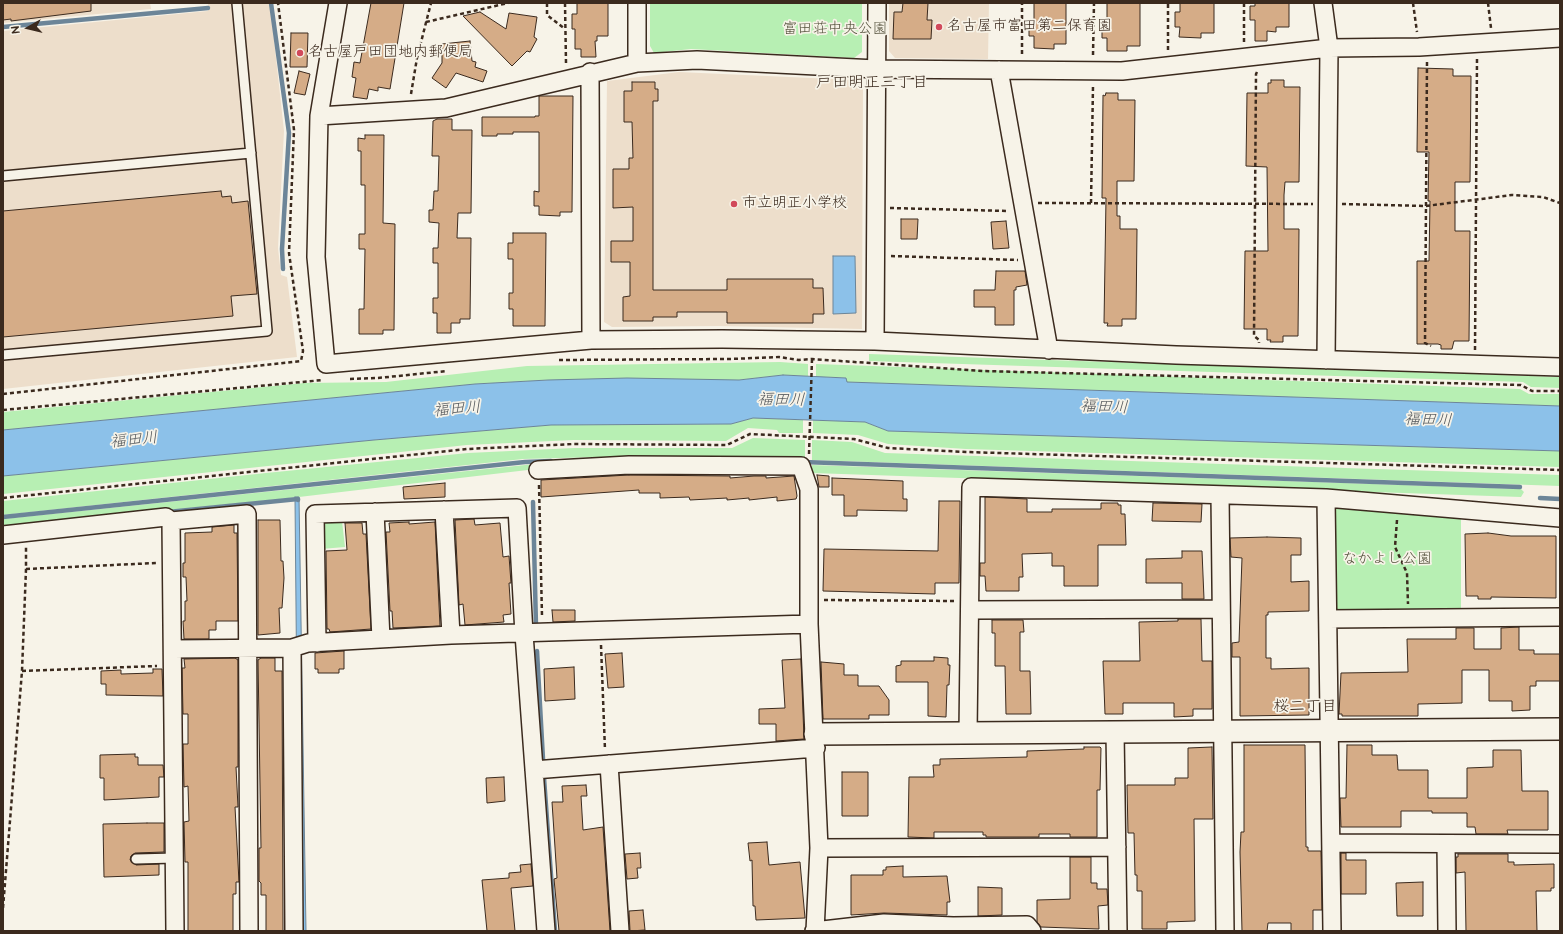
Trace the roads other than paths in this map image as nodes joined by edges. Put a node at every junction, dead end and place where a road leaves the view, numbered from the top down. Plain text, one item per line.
1 (237, 3) edge
2 (338, 3) edge
3 (637, 3) edge
4 (876, 3) edge
5 (1323, 3) edge
6 (1560, 38) edge
7 (1329, 48) junction
8 (636, 63) junction
9 (876, 69) junction
10 (999, 70) junction
11 (590, 72) junction
12 (319, 116) junction
13 (251, 153) junction
14 (3, 176) edge
15 (591, 340) junction
16 (875, 341) junction
17 (1049, 350) junction
18 (3, 355) edge
19 (1326, 360) junction
20 (1560, 367) edge
21 (538, 470) road end
22 (1220, 495) junction
23 (1326, 498) junction
24 (444, 510) junction
25 (375, 512) junction
26 (1560, 518) edge
27 (171, 521) junction
28 (3, 535) edge
29 (971, 606) junction
30 (1221, 609) junction
31 (1560, 617) edge
32 (1328, 619) junction
33 (809, 624) junction
34 (524, 634) junction
35 (451, 635) junction
36 (381, 639) junction
37 (302, 646) junction
38 (248, 648) junction
39 (173, 657) junction
40 (1560, 729) edge
41 (1329, 730) junction
42 (1223, 731) junction
43 (1115, 732) junction
44 (968, 733) junction
45 (815, 741) junction
46 (607, 764) junction
47 (534, 770) junction
48 (1331, 843) junction
49 (1446, 844) junction
50 (1560, 844) edge
51 (1117, 847) junction
52 (819, 848) junction
53 (175, 858) junction
54 (136, 859) dead end
55 (175, 931) edge
56 (249, 931) edge
57 (294, 931) edge
58 (546, 931) edge
59 (620, 931) edge
60 (814, 931) edge
61 (1032, 931) edge
62 (1118, 931) edge
63 (1225, 931) edge
64 (1332, 931) edge
65 (1447, 931) edge

1 - 13 lane
2 - 12 street
3 - 8 street
4 - 9 street
5 - 7 street
6 - 7 street
7 - 10 street
7 - 19 street
8 - 9 street
8 - 11 street
9 - 10 street
9 - 16 street
10 - 17 street
11 - 12 street
11 - 15 street
12 - 15 street
13 - 14 lane
13 - 18 lane
15 - 16 street
16 - 17 street
17 - 19 street
19 - 20 street
21 - 33 street
22 - 23 street
22 - 29 street
22 - 30 street
23 - 26 street
23 - 32 street
24 - 25 street
24 - 34 street
24 - 35 street
25 - 36 street
25 - 37 street
27 - 28 street
27 - 38 street
27 - 39 street
29 - 30 street
29 - 44 street
30 - 42 street
31 - 32 street
32 - 41 street
33 - 34 street
33 - 45 street
34 - 35 street
34 - 47 street
35 - 36 street
36 - 37 street
37 - 38 street
37 - 57 street
38 - 39 street
38 - 56 street
39 - 53 street
40 - 41 street
41 - 42 street
41 - 48 street
42 - 43 street
42 - 63 street
43 - 44 street
43 - 51 street
44 - 45 street
45 - 46 street
45 - 52 street
46 - 47 street
46 - 59 street
47 - 58 street
48 - 49 street
48 - 64 street
49 - 50 street
49 - 65 street
51 - 52 street
51 - 62 street
52 - 60 street
53 - 54 lane
53 - 55 street
60 - 61 street

